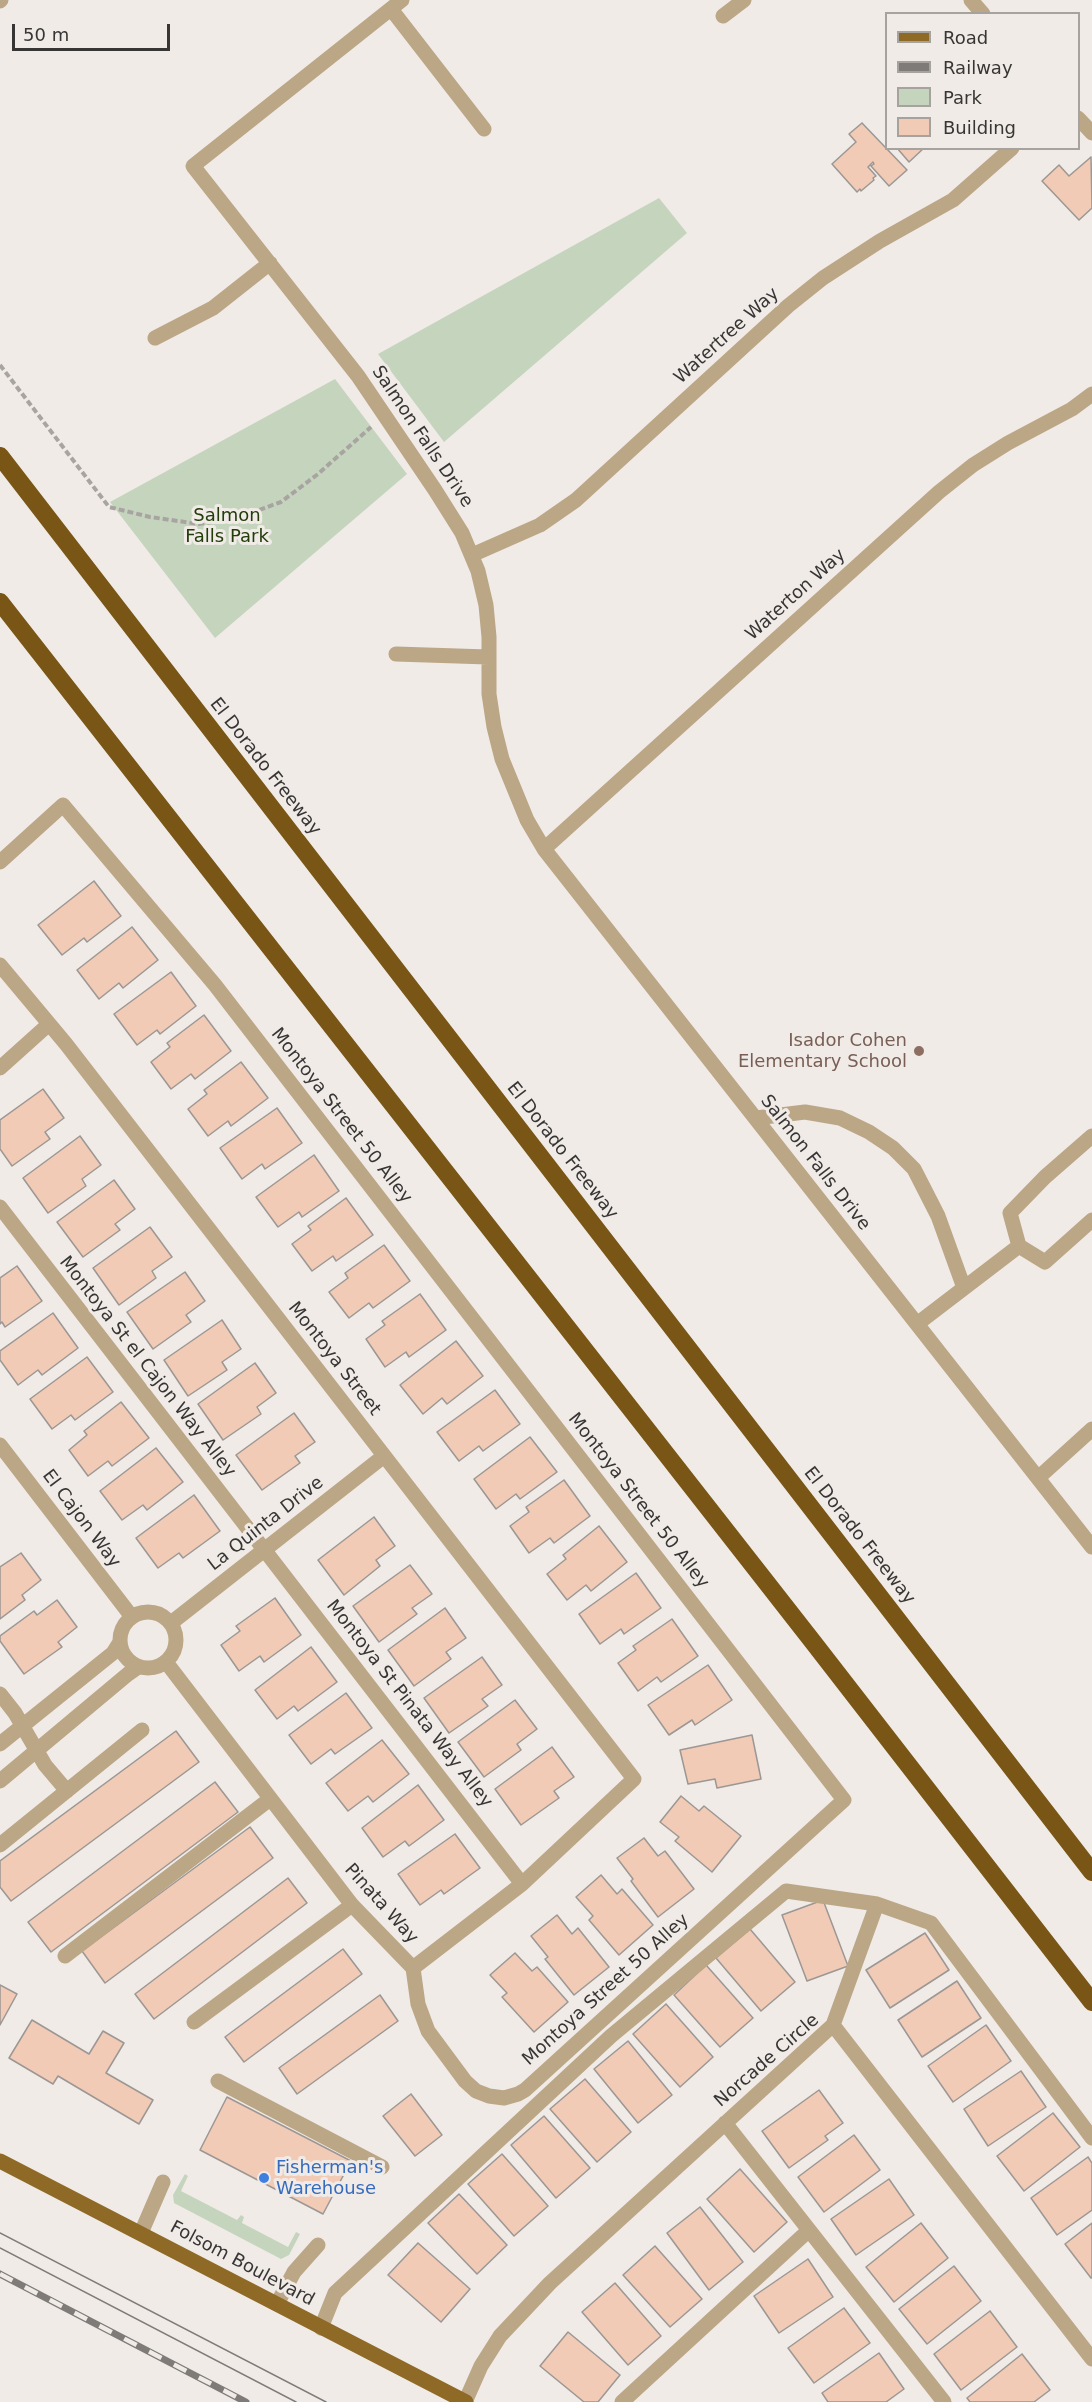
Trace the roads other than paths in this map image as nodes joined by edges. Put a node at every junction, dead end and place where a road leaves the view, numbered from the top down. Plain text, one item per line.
1 (744, 0) edge
2 (971, 0) edge
3 (396, 5) edge
4 (981, 12) edge
5 (723, 16) dead end
6 (1080, 120) edge
7 (484, 129) dead end
8 (1092, 133) edge
9 (1010, 150) edge
10 (270, 263) junction
11 (155, 338) dead end
12 (1092, 394) edge
13 (0, 456) edge
14 (472, 555) junction
15 (0, 602) edge
16 (396, 654) dead end
17 (488, 657) junction
18 (544, 849) junction
19 (0, 862) edge
20 (0, 965) edge
21 (49, 1024) junction
22 (0, 1068) edge
23 (756, 1118) junction
24 (1092, 1136) edge
25 (0, 1208) edge
26 (1092, 1220) edge
27 (1019, 1246) junction
28 (964, 1288) junction
29 (917, 1324) junction
30 (1092, 1429) edge
31 (0, 1445) edge
32 (384, 1456) junction
33 (1038, 1478) junction
34 (1092, 1547) edge
35 (264, 1550) junction
36 (132, 1617) junction
37 (171, 1623) junction
38 (120, 1642) junction
39 (166, 1662) junction
40 (138, 1667) junction
41 (0, 1694) edge
42 (22, 1726) junction
43 (142, 1730) dead end
44 (0, 1744) edge
45 (37, 1751) junction
46 (634, 1779) joint
47 (0, 1781) edge
48 (68, 1791) junction
49 (270, 1799) junction
50 (0, 1845) edge
51 (1092, 1872) edge
52 (522, 1884) junction
53 (877, 1904) junction
54 (352, 1905) junction
55 (65, 1956) dead end
56 (413, 1968) junction
57 (1092, 2002) edge
58 (194, 2022) dead end
59 (833, 2025) junction
60 (218, 2081) dead end
61 (725, 2123) junction
62 (1092, 2138) edge
63 (0, 2161) edge
64 (382, 2167) dead end
65 (163, 2182) dead end
66 (808, 2231) junction
67 (141, 2233) junction
68 (318, 2245) dead end
69 (277, 2304) junction
70 (321, 2328) junction
71 (1092, 2359) edge
72 (465, 2402) edge
73 (622, 2402) edge
74 (944, 2402) edge

1 - 5 street
2 - 4 street
3 - 7 street, Salmon Falls Drive
3 - 10 street, Salmon Falls Drive
6 - 8 street
9 - 14 street, Watertree Way
10 - 11 street
10 - 14 street, Salmon Falls Drive
12 - 18 street, Waterton Way
13 - 51 highway, El Dorado Freeway
14 - 17 street, Salmon Falls Drive
15 - 57 highway
16 - 17 street
17 - 18 street, Salmon Falls Drive
18 - 23 street, Salmon Falls Drive
19 - 56 street, Montoya Street 50 Alley
20 - 21 street, Montoya Street
21 - 22 street
21 - 32 street, Montoya Street
23 - 28 street
23 - 29 street, Salmon Falls Drive
24 - 27 street
25 - 35 street, Montoya St el Cajon Way Alley
26 - 27 street
27 - 28 street
28 - 29 street
29 - 33 street, Salmon Falls Drive
30 - 33 street
31 - 36 street, El Cajon Way
32 - 35 street, La Quinta Drive
32 - 46 street, Montoya Street
33 - 34 street, Salmon Falls Drive
35 - 37 street, La Quinta Drive
35 - 52 street, Montoya St Pinata Way Alley
36 - 37 street
36 - 38 street
37 - 39 street
38 - 40 street
38 - 42 street
39 - 40 street
39 - 49 street, Pinata Way
40 - 45 street
41 - 42 street
42 - 44 street
42 - 45 street
43 - 48 street
45 - 47 street
45 - 48 street
46 - 52 street, Pinata Way
48 - 50 street
49 - 54 street, Pinata Way
49 - 55 street
52 - 56 street, Pinata Way
53 - 59 street
53 - 62 street
53 - 70 street
54 - 56 street, Pinata Way
54 - 58 street
59 - 61 street, Norcade Circle
59 - 71 street, Norcade Circle
60 - 64 street
61 - 66 street
61 - 72 street, Norcade Circle
63 - 67 main road, Folsom Boulevard
65 - 67 street
66 - 73 street
66 - 74 street
67 - 69 main road, Folsom Boulevard
68 - 69 street
69 - 70 main road, Folsom Boulevard
70 - 72 main road, Folsom Boulevard

